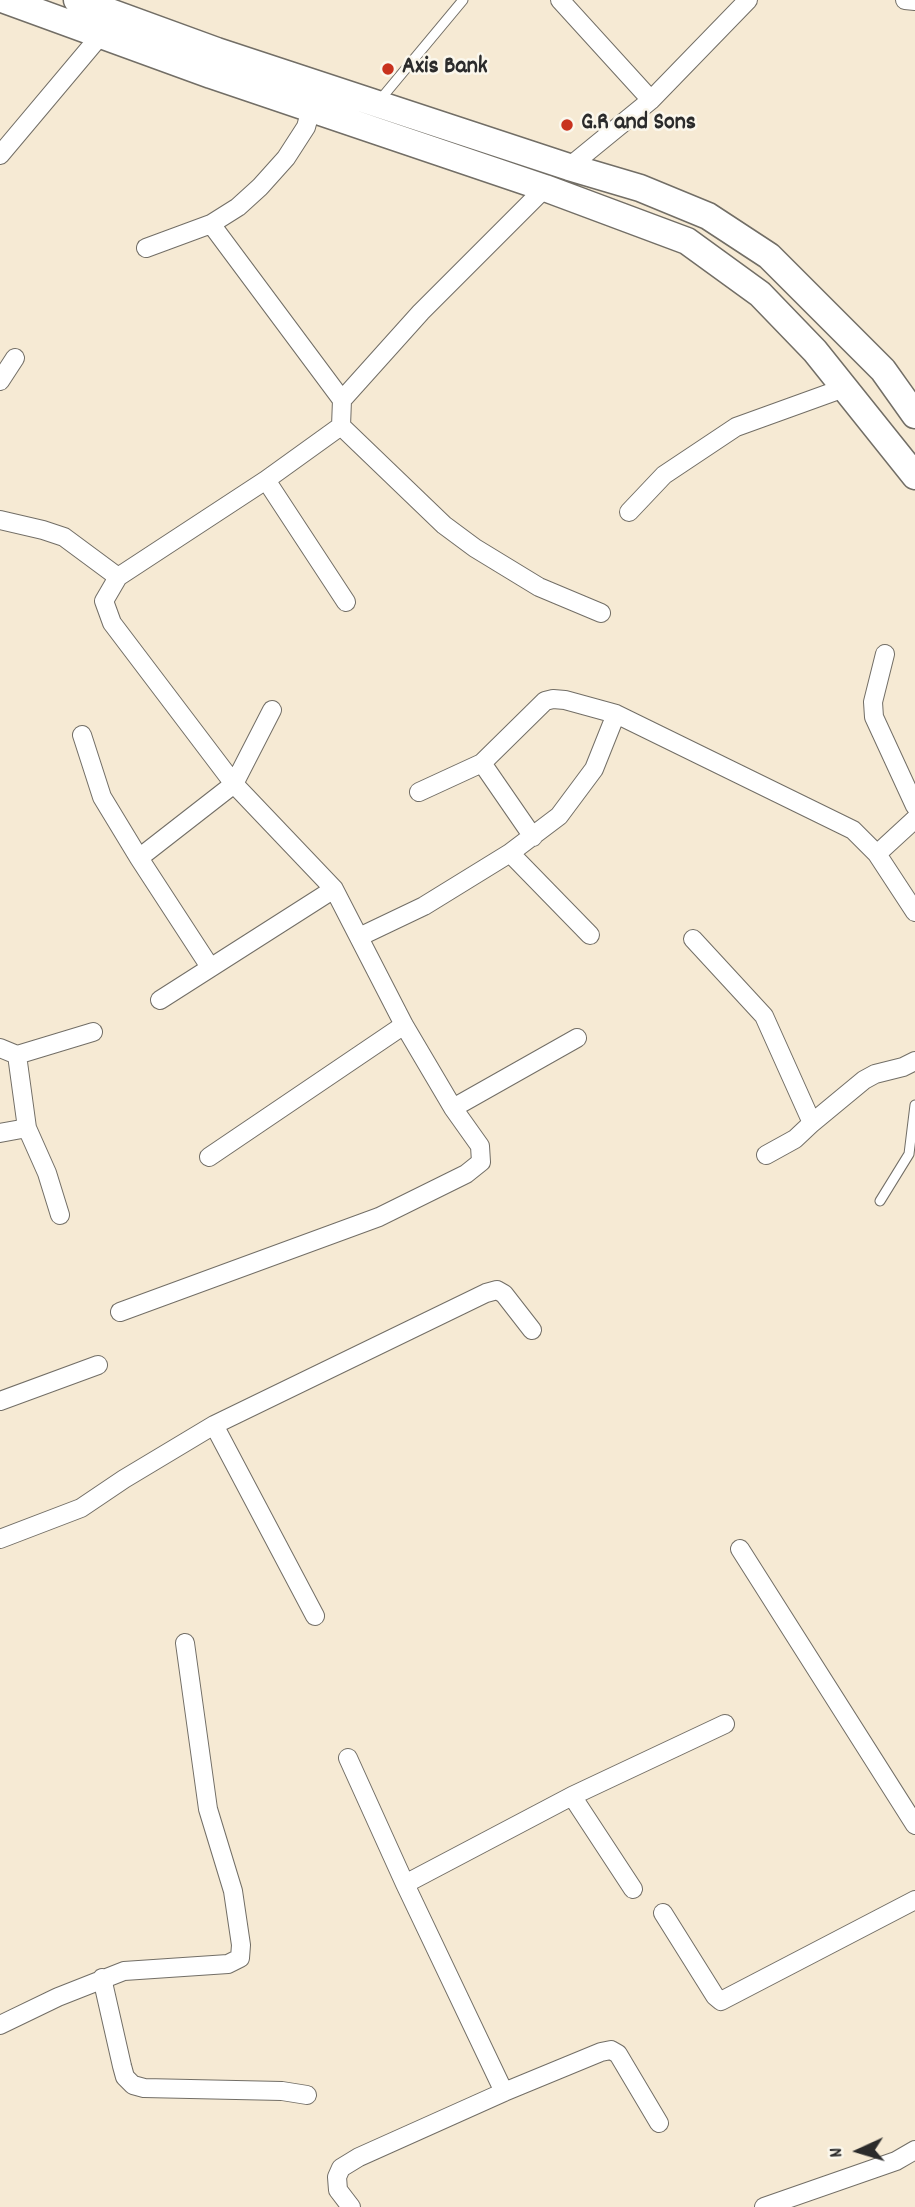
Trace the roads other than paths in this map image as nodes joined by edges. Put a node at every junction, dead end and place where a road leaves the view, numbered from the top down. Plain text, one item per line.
1 (5, 0) edge
2 (77, 0) edge
3 (463, 0) edge
4 (560, 0) edge
5 (748, 0) edge
6 (905, 0) edge
7 (915, 1) edge
8 (100, 36) junction
9 (651, 100) junction
10 (378, 102) junction
11 (312, 109) junction
12 (0, 155) edge
13 (569, 167) junction
14 (545, 188) junction
15 (211, 224) junction
16 (146, 248) dead end
17 (15, 358) dead end
18 (0, 381) edge
19 (844, 388) junction
20 (342, 400) junction
21 (911, 404) edge
22 (341, 426) junction
23 (915, 476) edge
24 (266, 480) junction
25 (629, 512) dead end
26 (0, 520) edge
27 (118, 577) junction
28 (346, 602) dead end
29 (601, 613) dead end
30 (885, 654) dead end
31 (272, 710) dead end
32 (616, 714) junction
33 (82, 735) dead end
34 (482, 763) junction
35 (234, 784) junction
36 (419, 792) dead end
37 (915, 806) edge
38 (915, 819) edge
39 (533, 837) junction
40 (510, 853) junction
41 (877, 854) junction
42 (139, 858) junction
43 (334, 889) junction
44 (915, 912) edge
45 (590, 935) dead end
46 (359, 937) junction
47 (693, 939) dead end
48 (210, 967) junction
49 (160, 1000) dead end
50 (404, 1025) junction
51 (93, 1032) dead end
52 (578, 1038) dead end
53 (8, 1052) edge
54 (915, 1061) edge
55 (915, 1105) edge
56 (453, 1108) junction
57 (812, 1123) junction
58 (27, 1128) junction
59 (0, 1133) edge
60 (766, 1156) dead end
61 (209, 1157) dead end
62 (880, 1201) dead end
63 (60, 1215) dead end
64 (120, 1312) dead end
65 (532, 1330) dead end
66 (98, 1365) dead end
67 (0, 1401) edge
68 (214, 1425) junction
69 (0, 1539) edge
70 (740, 1549) dead end
71 (315, 1616) dead end
72 (185, 1643) dead end
73 (725, 1724) dead end
74 (348, 1758) dead end
75 (572, 1796) junction
76 (915, 1825) edge
77 (405, 1884) junction
78 (633, 1889) dead end
79 (915, 1899) edge
80 (663, 1913) dead end
81 (102, 1978) junction
82 (0, 2025) edge
83 (504, 2092) junction
84 (307, 2095) dead end
85 (659, 2123) dead end
86 (915, 2150) edge
87 (351, 2207) edge
88 (764, 2207) edge

1 - 8 main road
2 - 10 main road
3 - 10 lane
4 - 9 street
5 - 9 street
6 - 7 street
8 - 11 main road
8 - 12 street
9 - 13 street
10 - 13 main road
11 - 14 main road
11 - 15 street
13 - 21 main road
14 - 19 main road
14 - 20 street
15 - 16 street
15 - 20 street
17 - 18 street
19 - 23 main road
19 - 25 street
20 - 22 street
22 - 24 street
22 - 29 street
24 - 27 street
24 - 28 street
26 - 27 street
27 - 35 street
30 - 37 street
31 - 35 street
32 - 34 street
32 - 39 street
32 - 41 street
33 - 42 street
34 - 36 street
34 - 39 street
35 - 42 street
35 - 43 street
38 - 41 street
39 - 40 street
40 - 45 street
40 - 46 street
41 - 44 street
42 - 48 street
43 - 46 street
43 - 48 street
46 - 50 street
47 - 57 street
48 - 49 street
50 - 56 street
50 - 61 street
51 - 53 street
52 - 56 street
53 - 58 street
54 - 57 street
55 - 62 lane
56 - 64 street
57 - 60 street
58 - 59 street
58 - 63 street
65 - 68 street
66 - 67 street
68 - 69 street
68 - 71 street
70 - 76 street
72 - 81 street
73 - 75 street
74 - 77 street
75 - 77 street
75 - 78 street
77 - 83 street
79 - 80 street
81 - 82 street
81 - 84 street
83 - 85 street
83 - 87 street
86 - 88 street

